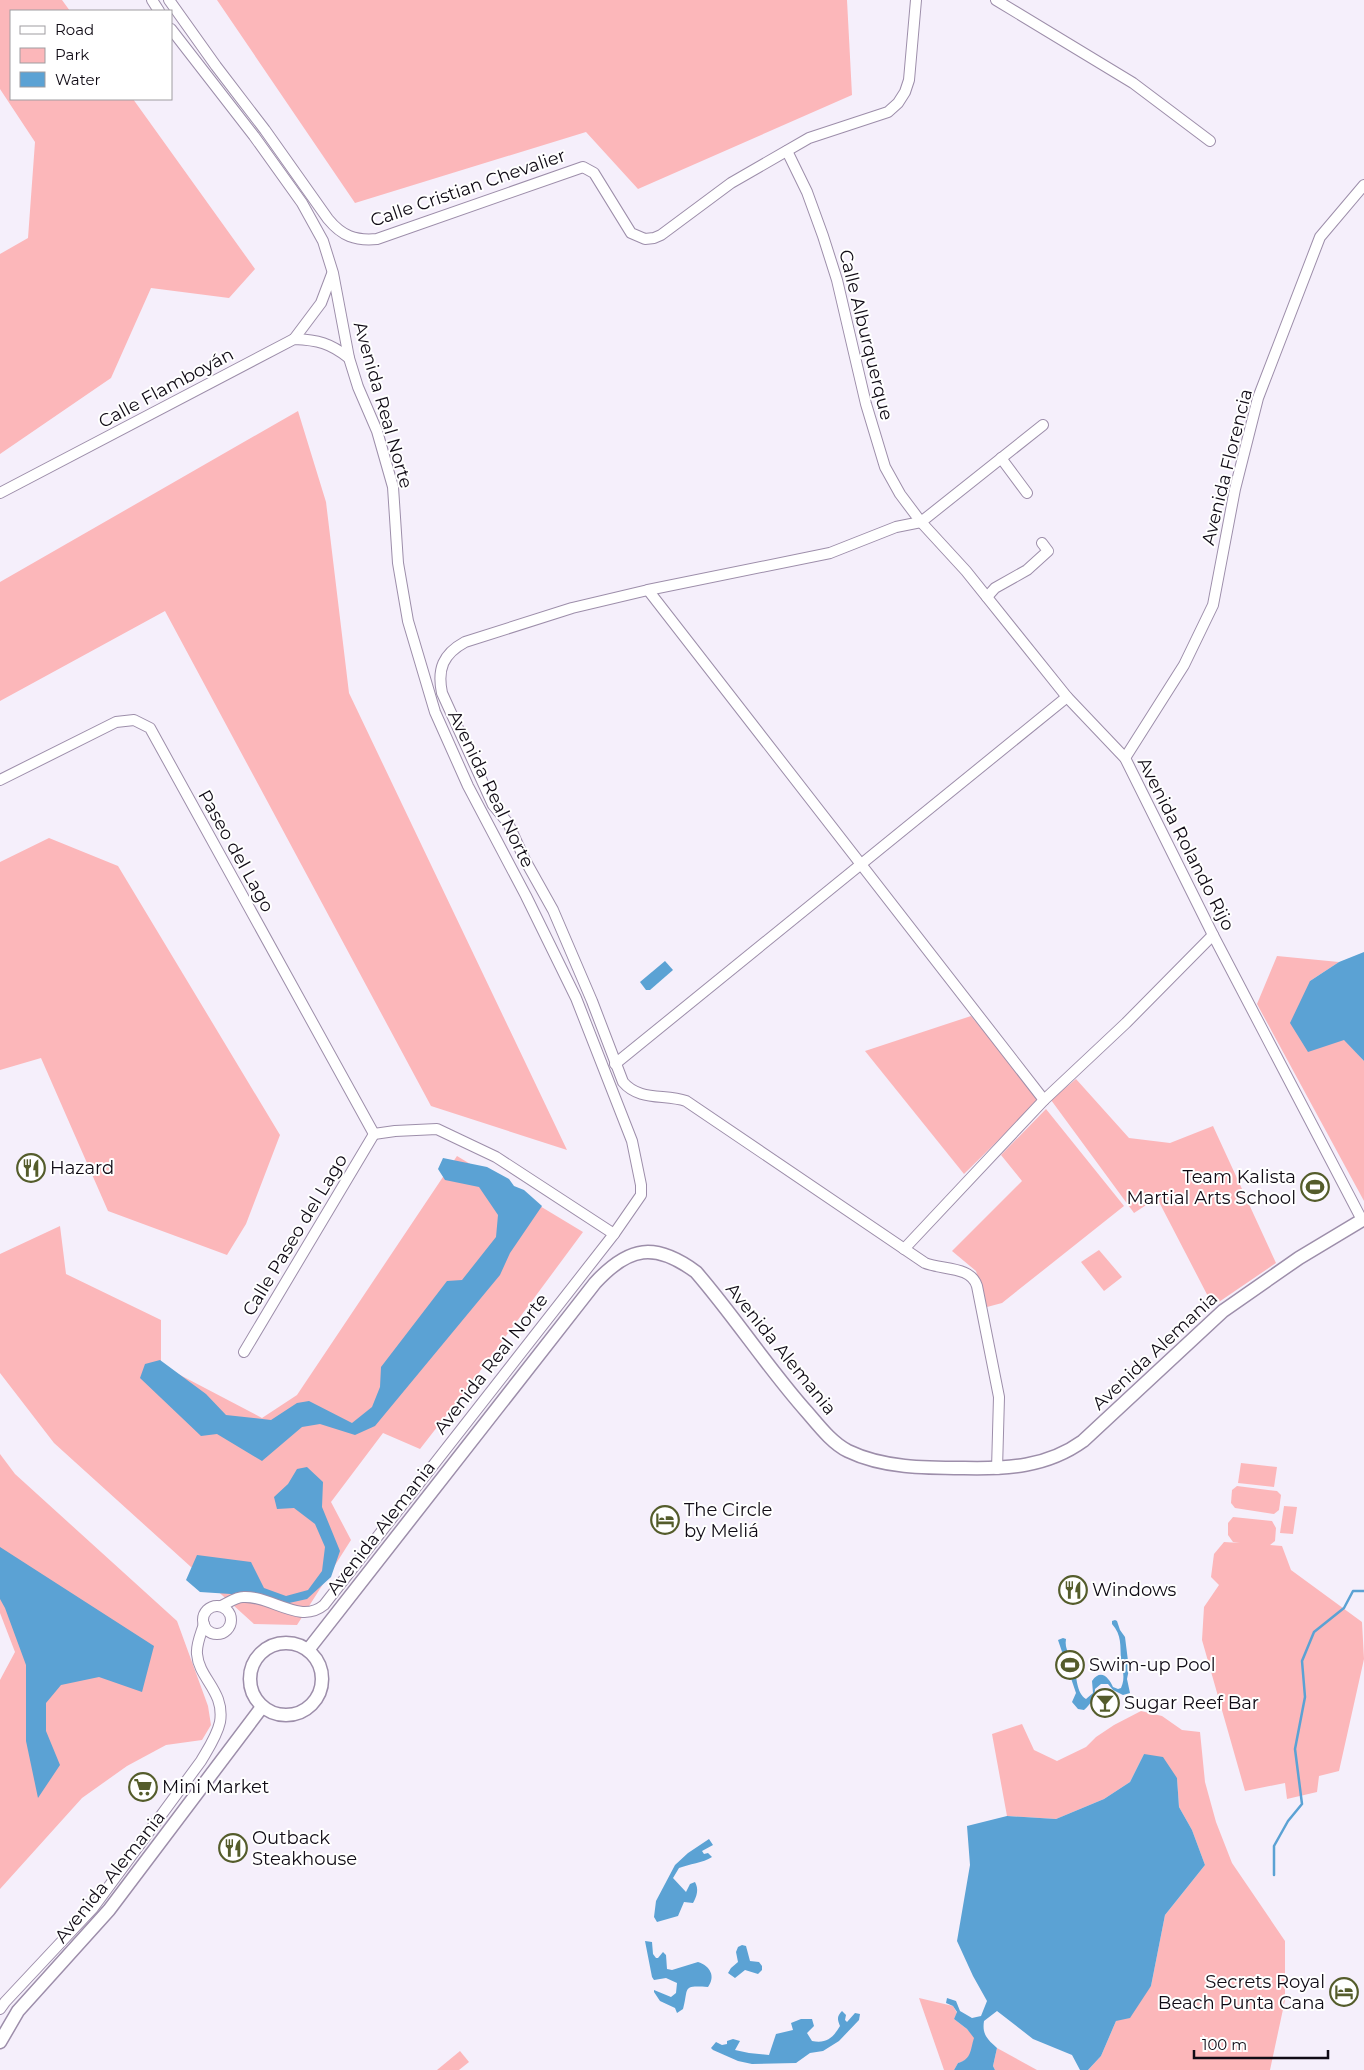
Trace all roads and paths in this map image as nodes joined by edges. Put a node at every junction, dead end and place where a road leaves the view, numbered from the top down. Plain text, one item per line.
1 (169, 0) edge
2 (916, 0) edge
3 (996, 0) edge
4 (172, 30) edge
5 (1210, 141) dead end
6 (787, 151) junction
7 (1364, 185) edge
8 (333, 273) junction
9 (294, 339) junction
10 (349, 358) junction
11 (1043, 425) dead end
12 (1001, 458) junction
13 (0, 493) edge
14 (1027, 493) dead end
15 (921, 522) junction
16 (1042, 543) dead end
17 (648, 590) junction
18 (987, 598) junction
19 (1067, 697) junction
20 (1125, 758) junction
21 (0, 780) edge
22 (860, 864) junction
23 (1213, 935) junction
24 (615, 1064) junction
25 (1044, 1100) junction
26 (374, 1134) junction
27 (1363, 1219) edge
28 (614, 1234) junction
29 (904, 1249) junction
30 (244, 1352) dead end
31 (997, 1469) junction
32 (233, 1600) junction
33 (221, 1606) junction
34 (230, 1613) junction
35 (204, 1624) junction
36 (212, 1633) junction
37 (199, 1641) junction
38 (308, 1650) junction
39 (262, 1707) junction
40 (0, 2010) edge
41 (0, 2042) edge

1 - 6 street, Calle Cristian Chevalier
2 - 6 street, Calle Cristian Chevalier
3 - 5 street
4 - 8 street, Avenida Real Norte
6 - 15 street, Calle Alburquerque
7 - 20 street, Avenida Florencia
8 - 9 street
8 - 10 street, Avenida Real Norte
9 - 10 street
9 - 13 street, Calle Flamboyán
10 - 28 street, Avenida Real Norte
11 - 12 street
12 - 14 street
12 - 15 street
15 - 17 street
15 - 18 street, Avenida Rolando Rijo
16 - 18 street
17 - 22 street
17 - 24 street
18 - 19 street, Avenida Rolando Rijo
19 - 20 street, Avenida Rolando Rijo
19 - 22 street
20 - 23 street, Avenida Rolando Rijo
21 - 26 street, Paseo del Lago
22 - 24 street
22 - 25 street
23 - 25 street
23 - 27 street, Avenida Rolando Rijo
24 - 29 street
25 - 29 street
26 - 28 street
26 - 30 street, Calle Paseo del Lago
27 - 31 street, Avenida Alemania
28 - 32 street, Avenida Real Norte
29 - 31 street
31 - 38 street, Avenida Alemania
32 - 33 street, Avenida Real Norte
32 - 34 street
33 - 34 street
33 - 35 street
34 - 36 street
35 - 36 street
35 - 37 street
36 - 37 street
37 - 40 street
38 - 39 street
38 - 39 street
39 - 41 street, Avenida Alemania

